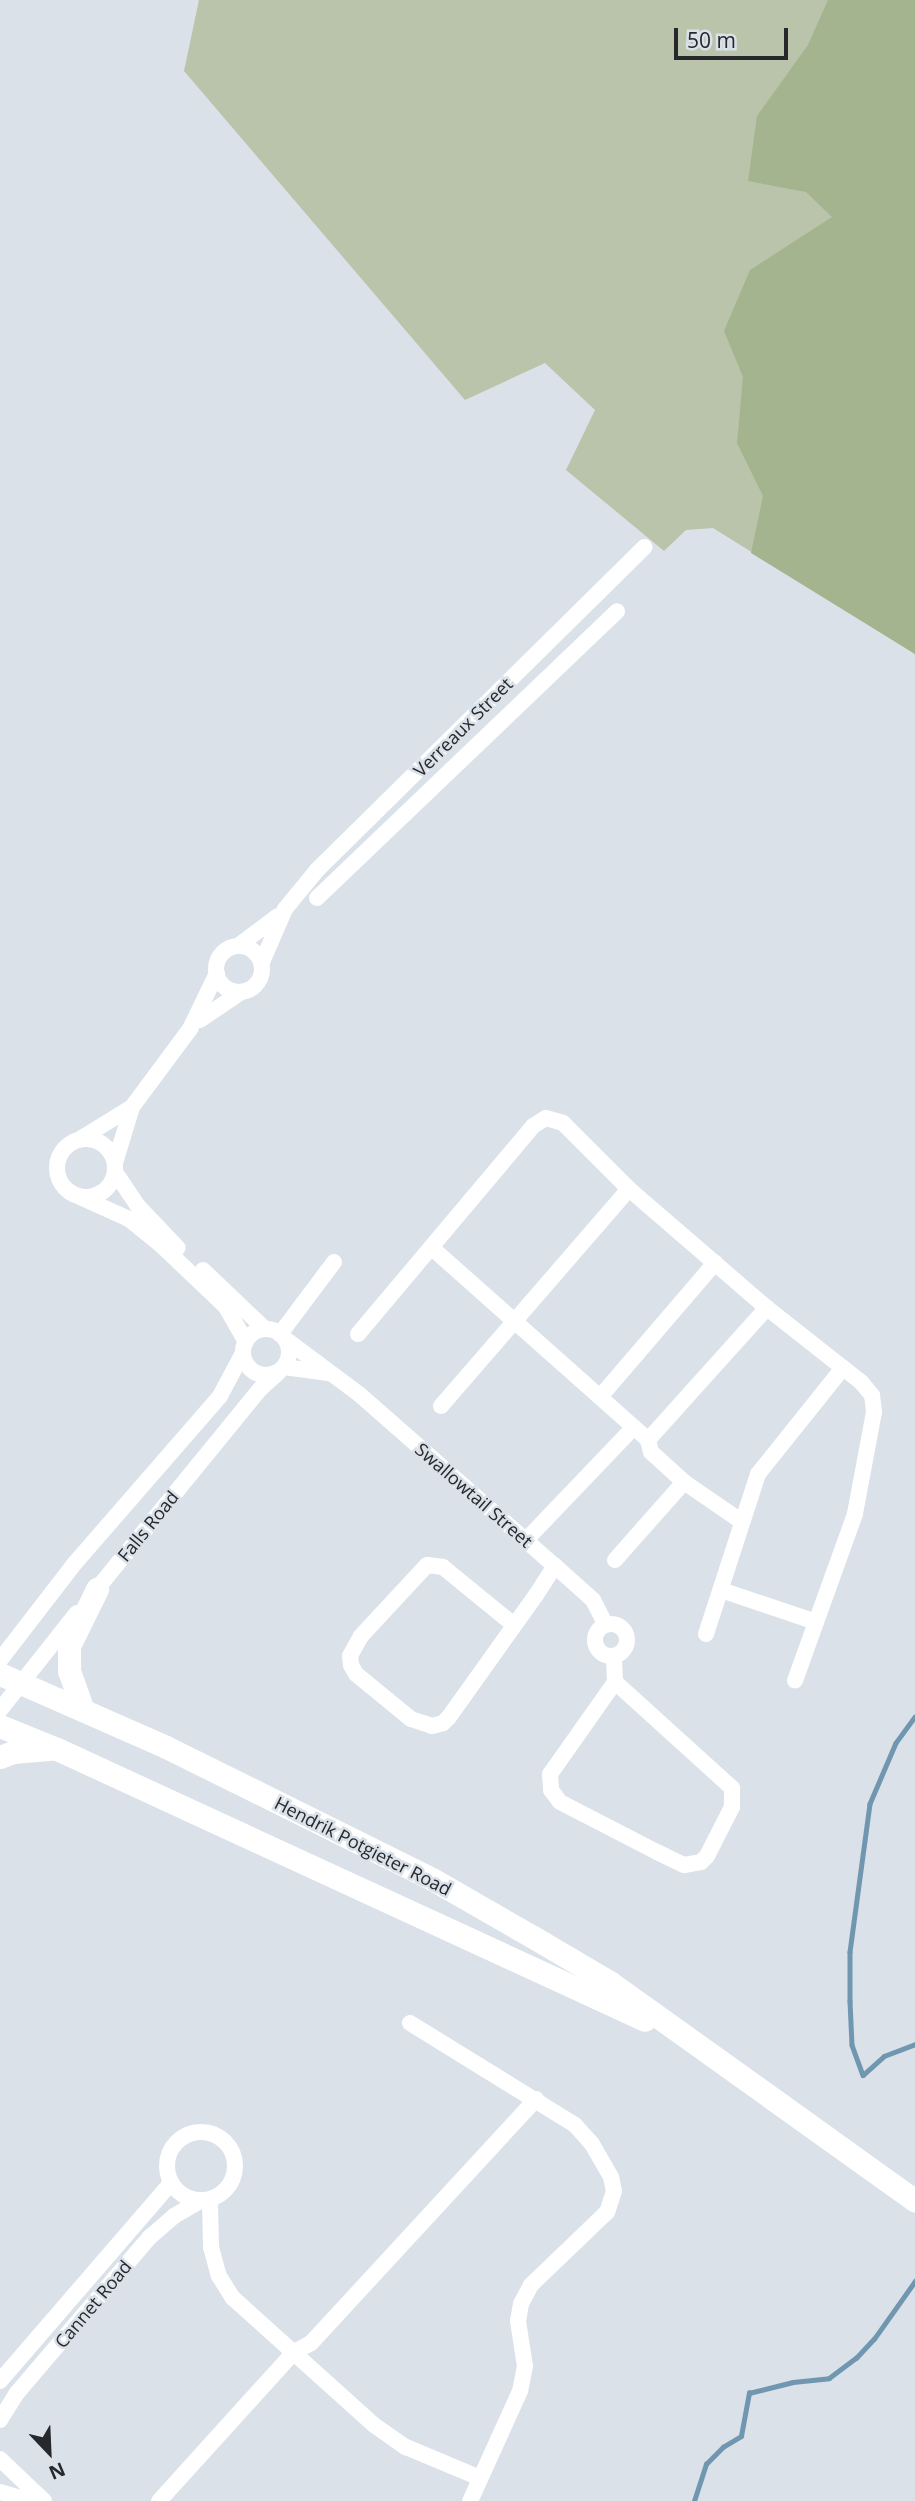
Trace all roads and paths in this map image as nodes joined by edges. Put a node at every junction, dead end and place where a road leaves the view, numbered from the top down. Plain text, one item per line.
1 (645, 547) dead end
2 (617, 611) dead end
3 (317, 898) dead end
4 (285, 909) junction
5 (238, 946) junction
6 (262, 962) junction
7 (217, 973) junction
8 (241, 992) junction
9 (190, 1029) junction
10 (132, 1107) junction
11 (80, 1139) junction
12 (115, 1168) junction
13 (629, 1189) junction
14 (80, 1197) junction
15 (432, 1248) junction
16 (334, 1262) dead end
17 (715, 1262) junction
18 (767, 1308) junction
19 (515, 1321) junction
20 (277, 1334) junction
21 (358, 1334) dead end
22 (245, 1347) junction
23 (843, 1368) junction
24 (281, 1369) junction
25 (332, 1374) junction
26 (600, 1397) junction
27 (441, 1406) dead end
28 (634, 1427) junction
29 (648, 1440) junction
30 (165, 1459) junction
31 (188, 1477) junction
32 (684, 1482) junction
33 (741, 1521) junction
34 (526, 1540) junction
35 (614, 1560) dead end
36 (555, 1566) junction
37 (97, 1589) junction
38 (721, 1590) junction
39 (816, 1622) junction
40 (514, 1625) junction
41 (606, 1625) junction
42 (706, 1634) dead end
43 (614, 1656) junction
44 (0, 1660) edge
45 (0, 1674) edge
46 (795, 1681) dead end
47 (615, 1682) junction
48 (22, 1683) junction
49 (0, 1710) edge
50 (83, 1710) junction
51 (0, 1726) edge
52 (57, 1749) junction
53 (0, 1757) edge
54 (410, 2022) dead end
55 (708, 2051) junction
56 (536, 2099) junction
57 (171, 2183) junction
58 (205, 2200) junction
59 (915, 2201) edge
60 (294, 2353) junction
61 (0, 2381) edge
62 (0, 2420) edge
63 (0, 2459) edge
64 (480, 2478) junction
65 (0, 2491) edge
66 (31, 2501) edge
67 (44, 2501) edge
68 (159, 2501) edge
69 (470, 2501) edge

1 - 4 street, Verreaux Street
2 - 3 street
4 - 5 street, Verreaux Street
4 - 6 street, Verreaux Street
5 - 6 street
5 - 7 street
6 - 8 street
7 - 8 street
7 - 9 street
8 - 9 street
9 - 10 street
10 - 11 street
10 - 12 street
11 - 12 street
11 - 14 street
12 - 14 street
12 - 20 street, Swallowtail Street
13 - 15 street
13 - 17 street
13 - 19 street
14 - 22 street
15 - 19 street
15 - 21 street
16 - 20 street
17 - 18 street
17 - 26 street
18 - 23 street
18 - 29 street
19 - 26 street
19 - 27 street
20 - 22 street
20 - 24 street
20 - 25 street, Swallowtail Street
22 - 24 street
22 - 30 street, Falls Road
23 - 33 street
23 - 39 street
24 - 25 street
24 - 31 street, Falls Road
25 - 34 street, Swallowtail Street
26 - 28 street
28 - 29 street
28 - 34 street
29 - 32 street
30 - 31 street
30 - 44 street, Falls Road
31 - 37 street, Falls Road
32 - 33 street
32 - 35 street
33 - 38 street
34 - 36 street, Swallowtail Street
36 - 40 street
36 - 41 street, Swallowtail Street
37 - 48 street, Falls Road
37 - 50 main road
38 - 39 street
38 - 42 street
39 - 46 street
40 - 40 street
41 - 43 street
41 - 43 street
43 - 47 street
45 - 48 main road, Hendrik Potgieter Road
47 - 47 street
48 - 49 street, Falls Road
48 - 50 main road, Hendrik Potgieter Road
50 - 55 main road, Hendrik Potgieter Road
51 - 52 main road, Hendrik Potgieter Road
52 - 53 main road
52 - 55 main road, Hendrik Potgieter Road
54 - 56 street
55 - 59 main road, Hendrik Potgieter Road
56 - 60 street
56 - 64 street
57 - 58 street
57 - 58 street
57 - 61 street, Cannet Road
58 - 60 street
58 - 62 street, Cannet Road
60 - 64 street
60 - 68 street
63 - 67 street
64 - 69 street
65 - 66 street

